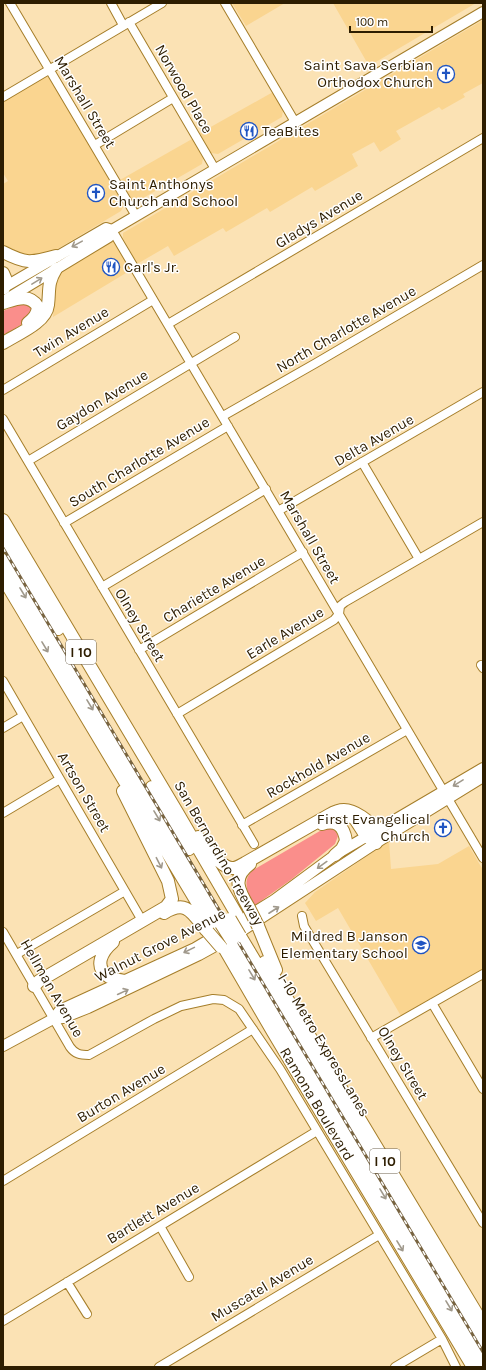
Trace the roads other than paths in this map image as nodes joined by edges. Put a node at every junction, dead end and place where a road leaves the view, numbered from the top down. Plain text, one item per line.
1 (10, 3) edge
2 (111, 3) edge
3 (162, 3) edge
4 (225, 3) edge
5 (483, 12) edge
6 (126, 24) junction
7 (49, 69) junction
8 (3, 97) edge
9 (173, 98) junction
10 (295, 122) junction
11 (483, 138) edge
12 (95, 145) junction
13 (215, 169) junction
14 (136, 216) junction
15 (112, 230) junction
16 (3, 252) edge
17 (56, 256) junction
18 (483, 265) edge
19 (56, 269) junction
20 (3, 273) edge
21 (3, 288) edge
22 (153, 300) junction
23 (3, 302) edge
24 (168, 324) junction
25 (235, 337) dead end
26 (3, 339) edge
27 (3, 343) edge
28 (191, 363) junction
29 (3, 390) edge
30 (483, 392) edge
31 (223, 416) junction
32 (3, 419) edge
33 (228, 426) junction
34 (28, 461) junction
35 (362, 462) junction
36 (266, 489) junction
37 (278, 511) junction
38 (3, 520) edge
39 (483, 522) edge
40 (64, 523) junction
41 (3, 538) edge
42 (303, 552) junction
43 (419, 559) junction
44 (3, 560) edge
45 (3, 578) edge
46 (102, 587) junction
47 (338, 614) junction
48 (139, 650) junction
49 (3, 681) edge
50 (177, 714) junction
51 (24, 716) junction
52 (3, 728) edge
53 (407, 730) junction
54 (107, 751) junction
55 (483, 768) edge
56 (483, 777) edge
57 (60, 779) junction
58 (446, 795) junction
59 (177, 812) junction
60 (3, 813) edge
61 (322, 824) junction
62 (242, 825) junction
63 (372, 837) junction
64 (254, 844) dead end
65 (335, 855) junction
66 (483, 858) edge
67 (125, 891) junction
68 (302, 916) dead end
69 (140, 917) dead end
70 (222, 924) junction
71 (4, 935) edge
72 (235, 940) junction
73 (113, 942) junction
74 (17, 954) junction
75 (483, 974) edge
76 (125, 981) junction
77 (34, 986) junction
78 (432, 1003) junction
79 (53, 1019) junction
80 (253, 1029) junction
81 (371, 1038) junction
82 (3, 1046) edge
83 (79, 1055) joint
84 (483, 1089) edge
85 (317, 1131) junction
86 (3, 1181) edge
87 (480, 1211) edge
88 (483, 1223) edge
89 (160, 1226) junction
90 (379, 1235) junction
91 (189, 1277) dead end
92 (67, 1282) junction
93 (87, 1314) dead end
94 (3, 1321) edge
95 (483, 1324) edge
96 (442, 1340) junction
97 (483, 1341) edge
98 (409, 1359) junction
99 (474, 1363) edge
100 (159, 1367) edge
101 (395, 1367) edge
102 (414, 1367) edge
103 (456, 1367) edge

1 - 7 street, Marshall Street
2 - 6 street, Norwood Place
3 - 6 street
4 - 10 street
5 - 10 main road
6 - 7 street
6 - 9 street, Norwood Place
7 - 8 street
7 - 12 street, Marshall Street
9 - 12 street
9 - 13 street, Norwood Place
10 - 13 main road
11 - 24 street, Gladys Avenue
12 - 14 street, Marshall Street
13 - 14 main road
14 - 15 main road
15 -> 17 main road
15 - 19 main road
15 - 22 street, Marshall Street
16 - 17 highway
17 - 21 main road
18 - 31 street, North Charlotte Avenue
23 -> 19 main road
19 - 27 highway
20 - 21 highway
22 - 24 street, Marshall Street
22 - 29 street, Twin Avenue
23 - 26 highway
24 - 28 street, Marshall Street
25 - 28 street, Gaydon Avenue
28 - 31 street, Marshall Street
28 - 34 street, Gaydon Avenue
30 - 35 street, Delta Avenue
31 - 33 street, Marshall Street
32 - 34 street, Olney Street
33 - 36 street, Marshall Street
33 - 40 street, South Charlotte Avenue
34 - 40 street, Olney Street
35 - 37 street, Delta Avenue
35 - 43 street
36 - 37 street, Marshall Street
36 - 46 street
37 - 42 street, Marshall Street
38 - 59 highway, San Bernardino Freeway / I 10
39 - 43 street, Earle Avenue
40 - 46 street, Olney Street
41 - 70 highway, I-10 Metro ExpressLanes
42 - 47 street, Marshall Street
42 - 48 street, Chariette Avenue
43 - 47 street, Earle Avenue
44 -> 70 highway, I-10 Metro ExpressLanes
45 -> 54 highway, I 10
46 - 48 street, Olney Street
47 - 50 street, Earle Avenue
47 - 53 street, Marshall Street
48 - 50 street, Olney Street
49 - 51 street, Artson Street
50 - 62 street, Olney Street
51 - 52 street
51 - 57 street, Artson Street
53 - 58 street, Marshall Street
53 - 62 street, Rockhold Avenue
54 - 70 highway, I 10
54 -> 77 highway
55 -> 58 main road, Walnut Grove Avenue
56 - 58 main road, Walnut Grove Avenue
57 - 60 street
57 - 67 street, Artson Street
58 - 63 main road, Walnut Grove Avenue
58 - 66 street, Marshall Street
59 - 63 highway
59 - 70 highway, San Bernardino Freeway / I 10
61 - 63 highway
61 - 65 highway
61 - 72 highway, bridge
62 - 64 street, Olney Street
63 - 65 main road, Walnut Grove Avenue
79 -> 63 main road, Walnut Grove Avenue
65 -> 76 main road, Walnut Grove Avenue
67 - 69 street, Artson Street
67 - 74 street
68 - 81 street, Olney Street
70 - 72 highway, bridge
70 - 72 highway, I-10 Metro ExpressLanes, bridge
70 - 73 highway
71 - 74 street, Hellman Avenue
72 - 95 highway, San Bernardino Freeway / I 10
72 - 97 highway, I-10 Metro ExpressLanes
72 -> 99 highway, I-10 Metro ExpressLanes
72 -> 99 highway, I 10
73 - 76 highway
73 - 77 highway
74 - 77 street, Hellman Avenue
75 - 78 street
76 - 79 main road, Walnut Grove Avenue
77 - 79 street, Hellman Avenue
78 - 81 street
78 - 84 street
79 - 82 main road, Walnut Grove Avenue
79 - 83 street, Hellman Avenue
80 - 83 street, Ramona Boulevard
80 - 85 street, Ramona Boulevard
80 - 86 street, Burton Avenue
81 - 87 street, Olney Street
85 - 89 street, Bartlett Avenue
85 - 90 street, Ramona Boulevard
87 - 88 street, Olney Street
89 - 91 street
89 - 92 street, Bartlett Avenue
90 - 96 street, Ramona Boulevard
90 - 100 street, Muscatel Avenue
92 - 93 street
92 - 94 street, Bartlett Avenue
96 - 98 street
96 - 103 street, Ramona Boulevard
98 - 101 street
98 - 102 street

